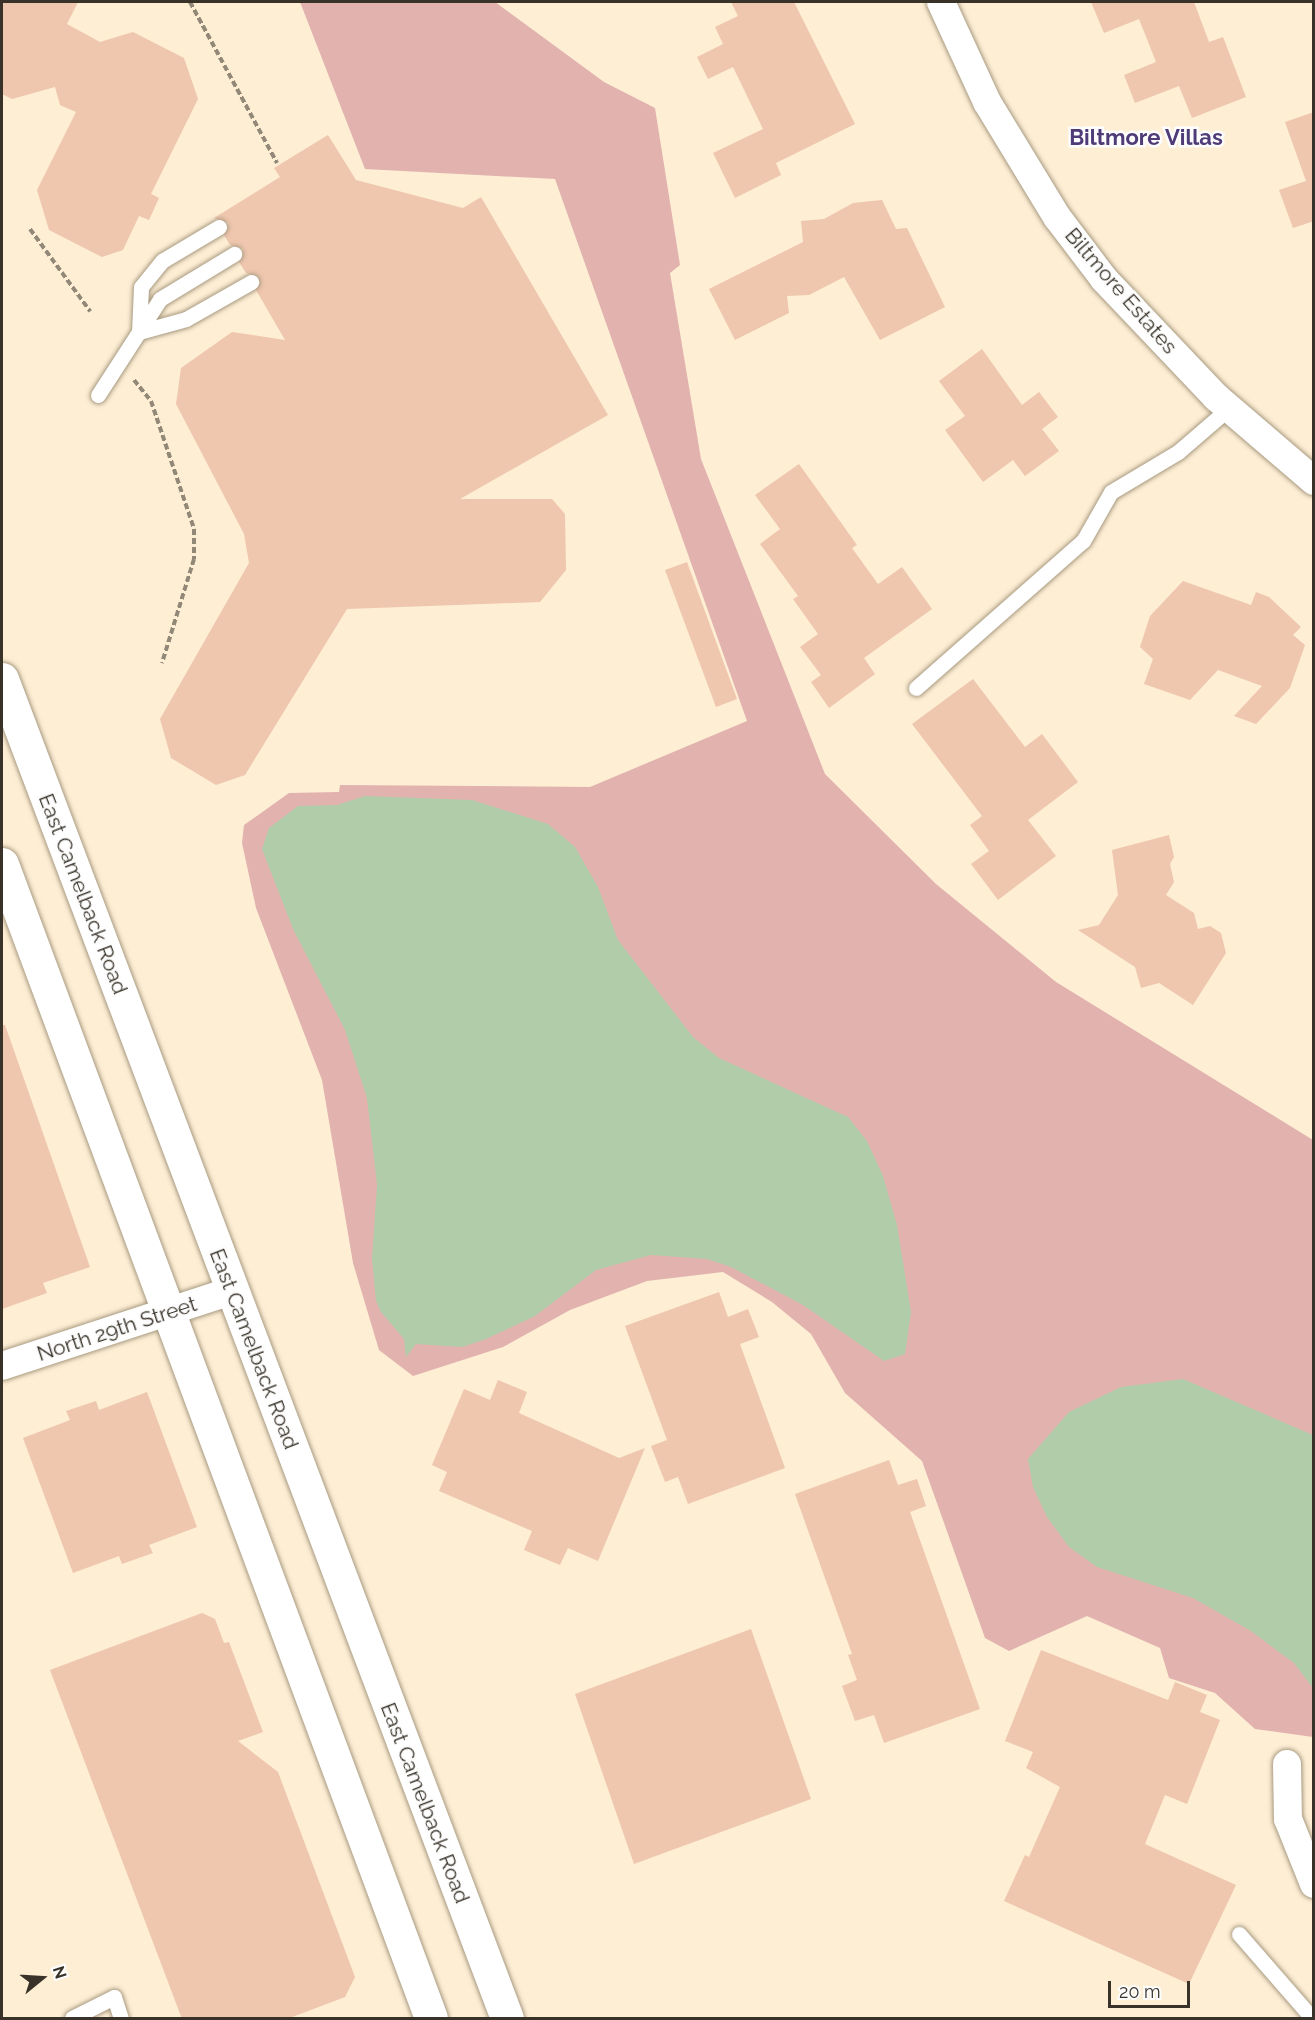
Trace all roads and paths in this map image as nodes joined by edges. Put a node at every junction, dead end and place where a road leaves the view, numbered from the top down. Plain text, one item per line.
1 (190, 2) edge
2 (941, 2) edge
3 (277, 163) dead end
4 (219, 227) dead end
5 (30, 229) dead end
6 (234, 254) dead end
7 (251, 282) dead end
8 (90, 311) dead end
9 (139, 332) junction
10 (134, 380) dead end
11 (98, 395) dead end
12 (1229, 408) junction
13 (1314, 481) edge
14 (162, 663) dead end
15 (2, 679) edge
16 (916, 688) dead end
17 (2, 864) edge
18 (232, 1291) junction
19 (168, 1314) junction
20 (2, 1366) edge
21 (1287, 1764) dead end
22 (1314, 1884) edge
23 (1239, 1934) dead end
24 (72, 2019) edge
25 (122, 2019) edge
26 (431, 2019) edge
27 (507, 2019) edge
28 (1312, 2019) edge

1 - 3 path
2 - 12 street, Biltmore Estates
4 - 9 lane
5 - 8 path
6 - 9 lane
7 - 9 lane
9 - 11 lane
10 - 14 path
12 - 13 street, Biltmore Estates
12 - 16 lane
15 - 18 main road, East Camelback Road
17 - 19 main road
18 - 19 street, North 29th Street
18 - 27 main road, East Camelback Road
19 - 20 street, North 29th Street
19 - 26 main road
21 - 22 street
23 - 28 lane
24 - 25 lane

